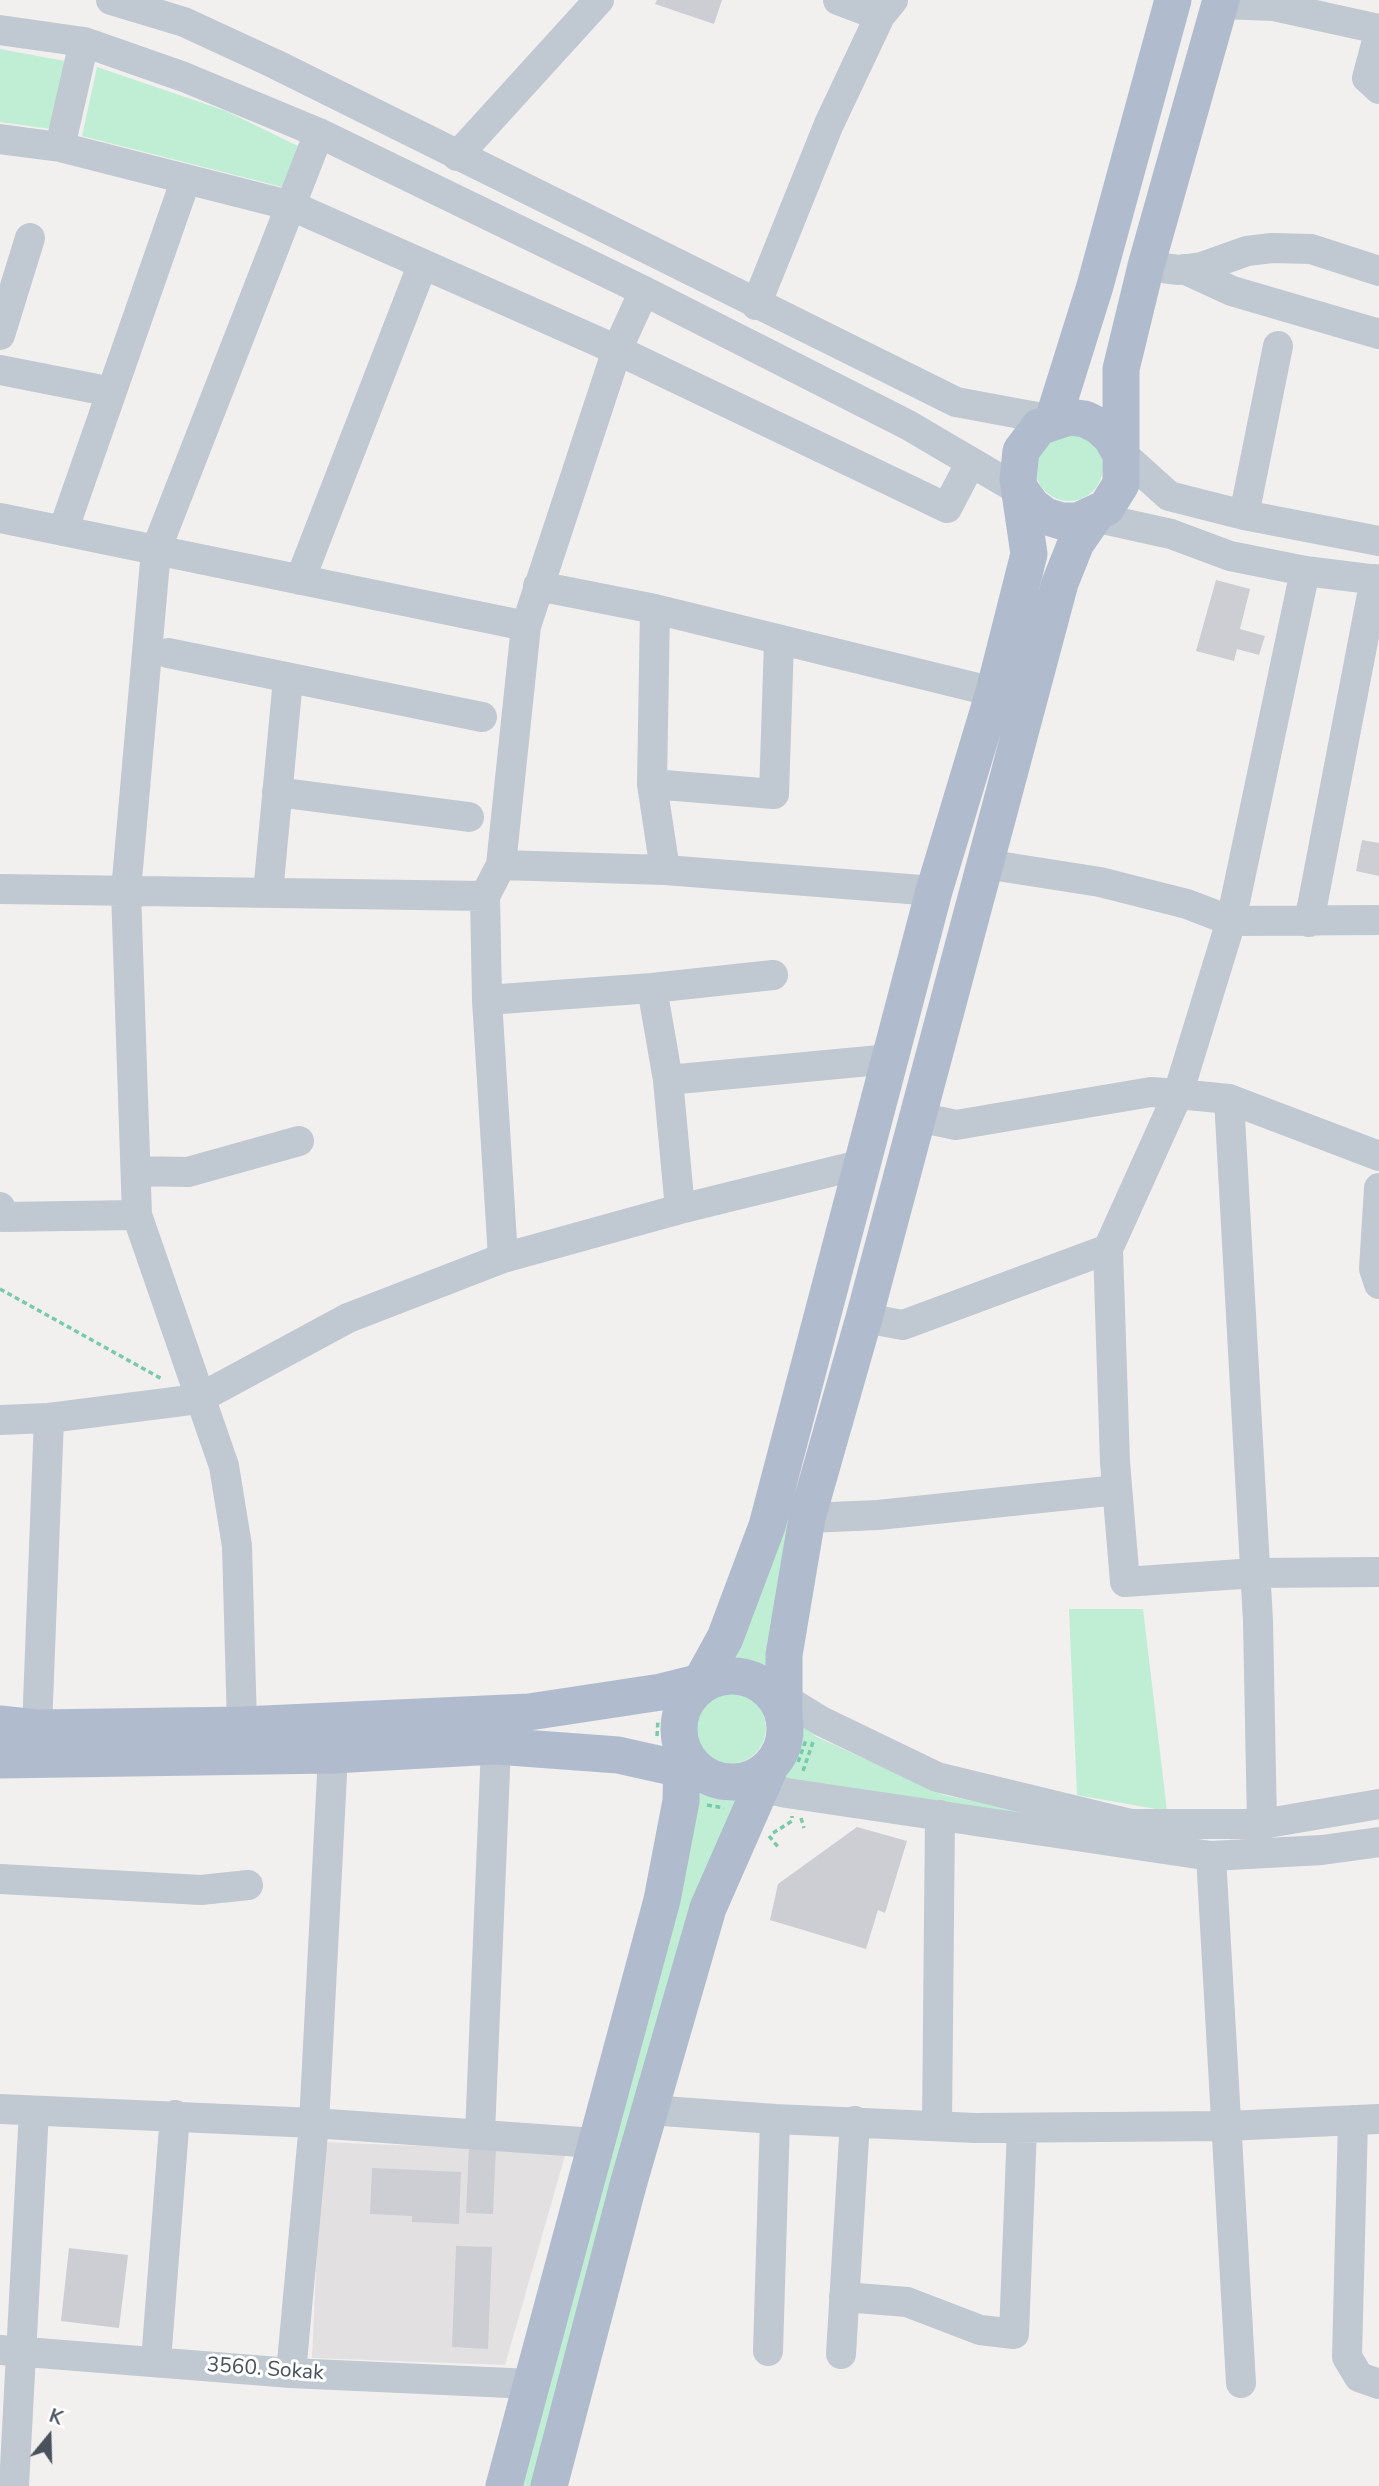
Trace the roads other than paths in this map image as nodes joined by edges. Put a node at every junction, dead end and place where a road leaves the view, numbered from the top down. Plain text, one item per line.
1 (111, 0) edge
2 (599, 0) edge
3 (838, 0) edge
4 (1173, 0) edge
5 (1220, 2) edge
6 (884, 5) edge
7 (0, 30) edge
8 (1379, 31) edge
9 (84, 42) junction
10 (1379, 89) edge
11 (319, 133) junction
12 (0, 139) edge
13 (60, 146) junction
14 (457, 156) junction
15 (186, 179) junction
16 (292, 206) junction
17 (30, 238) dead end
18 (422, 265) junction
19 (1146, 266) junction
20 (1184, 269) junction
21 (1379, 271) edge
22 (644, 290) junction
23 (756, 305) junction
24 (1379, 334) edge
25 (0, 335) edge
26 (1278, 346) dead end
27 (617, 350) junction
28 (0, 370) edge
29 (102, 390) dead end
30 (1052, 420) junction
31 (1119, 451) junction
32 (971, 462) junction
33 (1022, 492) junction
34 (1244, 515) junction
35 (1094, 517) junction
36 (0, 518) edge
37 (63, 531) junction
38 (1379, 541) edge
39 (156, 550) junction
40 (1305, 571) junction
41 (1377, 579) edge
42 (300, 580) junction
43 (538, 586) junction
44 (655, 609) junction
45 (526, 626) junction
46 (779, 642) junction
47 (168, 653) dead end
48 (288, 679) junction
49 (994, 692) junction
50 (482, 717) dead end
51 (652, 783) junction
52 (277, 792) junction
53 (469, 817) dead end
54 (985, 864) junction
55 (501, 865) junction
56 (665, 870) junction
57 (0, 890) edge
58 (126, 891) junction
59 (934, 891) junction
60 (268, 893) junction
61 (485, 896) junction
62 (1379, 920) edge
63 (1231, 921) junction
64 (1309, 922) junction
65 (773, 975) dead end
66 (652, 988) junction
67 (486, 1000) junction
68 (890, 1059) junction
69 (668, 1080) junction
70 (1178, 1094) junction
71 (1229, 1099) junction
72 (918, 1117) junction
73 (299, 1141) dead end
74 (1379, 1156) edge
75 (863, 1164) junction
76 (136, 1171) junction
77 (1379, 1188) edge
78 (0, 1207) edge
79 (680, 1209) junction
80 (137, 1215) junction
81 (1108, 1249) junction
82 (503, 1258) junction
83 (1379, 1284) edge
84 (864, 1318) junction
85 (198, 1399) junction
86 (49, 1418) junction
87 (0, 1420) edge
88 (1117, 1490) junction
89 (807, 1518) junction
90 (1379, 1572) edge
91 (1255, 1573) junction
92 (704, 1682) junction
93 (777, 1700) junction
94 (0, 1724) edge
95 (242, 1725) junction
96 (37, 1728) junction
97 (496, 1746) junction
98 (333, 1755) junction
99 (0, 1760) edge
100 (723, 1773) junction
101 (1379, 1804) edge
102 (940, 1815) junction
103 (1262, 1824) junction
104 (1379, 1842) edge
105 (1211, 1856) junction
106 (0, 1879) edge
107 (248, 1885) dead end
108 (0, 2109) edge
109 (649, 2110) junction
110 (34, 2111) junction
111 (175, 2115) junction
112 (775, 2119) junction
113 (1366, 2120) edge
114 (855, 2121) junction
115 (314, 2123) junction
116 (937, 2126) junction
117 (1227, 2126) junction
118 (1022, 2128) junction
119 (480, 2134) junction
120 (595, 2143) junction
121 (844, 2297) junction
122 (11, 2351) edge
123 (768, 2351) dead end
124 (841, 2354) dead end
125 (156, 2361) junction
126 (291, 2373) junction
127 (1241, 2383) dead end
128 (531, 2384) junction
129 (1379, 2384) edge
130 (14, 2486) edge
131 (504, 2486) edge
132 (549, 2486) edge

1 - 14 street
2 - 14 street
3 - 6 street
4 - 30 main road
5 - 8 street
5 - 19 main road
6 - 23 street
7 - 9 street
8 - 10 street
9 - 11 street
9 - 13 street
11 - 16 street
11 - 22 street
12 - 13 street
13 - 15 street
14 - 23 street
15 - 16 street
15 - 37 street
16 - 18 street
16 - 39 street
17 - 25 street
18 - 27 street
18 - 42 street
19 - 20 street
19 - 31 main road
20 - 21 street
20 - 24 street
22 - 27 street
22 - 32 street
23 - 30 street
26 - 34 street
27 - 32 street
27 - 43 street
28 - 29 street
30 - 31 main road
30 - 33 main road
31 - 34 street
31 - 35 main road
32 - 33 street
33 - 35 main road
33 - 49 main road
34 - 38 street
35 - 40 street
35 - 54 main road
36 - 37 street
37 - 39 street
39 - 42 street
39 - 58 street
40 - 41 street
40 - 63 street
41 - 64 street
42 - 45 street
43 - 44 street
43 - 45 street
44 - 46 street
44 - 51 street
45 - 55 street
46 - 49 street
46 - 51 street
47 - 48 street
48 - 50 street
48 - 52 street
49 - 59 main road
51 - 56 street
52 - 53 street
52 - 60 street
54 - 63 street
54 - 72 main road
55 - 56 street
55 - 61 street
56 - 59 street
57 - 58 street
58 - 60 street
58 - 76 street
59 - 68 main road
60 - 61 street
61 - 67 street
62 - 64 street
63 - 64 street
63 - 70 street
65 - 66 street
66 - 67 street
66 - 69 street
67 - 82 street
68 - 69 street
68 - 75 main road
69 - 79 street
70 - 71 street
70 - 72 street
70 - 81 street
71 - 74 street
71 - 91 street
72 - 84 main road
73 - 76 street
75 - 79 street
75 - 92 main road
76 - 80 street
77 - 83 street
78 - 80 street
79 - 82 street
80 - 85 street
81 - 84 street
81 - 88 street
82 - 85 street
84 - 89 main road
85 - 86 street
85 - 95 street
86 - 87 street
86 - 96 street
88 - 89 street
88 - 91 street
89 - 93 main road
90 - 91 street
91 - 103 street
92 - 93 main road
92 - 95 main road
92 - 100 main road
93 - 100 main road
93 - 103 street
94 - 96 main road
95 - 96 main road
97 - 98 main road
97 - 100 main road
97 - 119 street
98 - 99 main road
98 - 115 street
100 - 102 street
100 - 109 main road
100 - 120 main road
101 - 103 street
102 - 105 street
102 - 116 street
104 - 105 street
105 - 117 street
106 - 107 street
108 - 110 street
109 - 112 street
109 - 132 main road
110 - 111 street
110 - 122 street
111 - 115 street
111 - 125 street
112 - 114 street
112 - 123 street
113 - 117 street
113 - 129 street
114 - 116 street
114 - 121 street
115 - 119 street
115 - 126 street
116 - 118 street
117 - 118 street
117 - 127 street
118 - 121 street
119 - 120 street
120 - 128 main road
121 - 124 street
122 - 125 street, 3560. Sokak
122 - 130 street
125 - 126 street, 3560. Sokak
126 - 128 street, 3560. Sokak
128 - 131 main road

